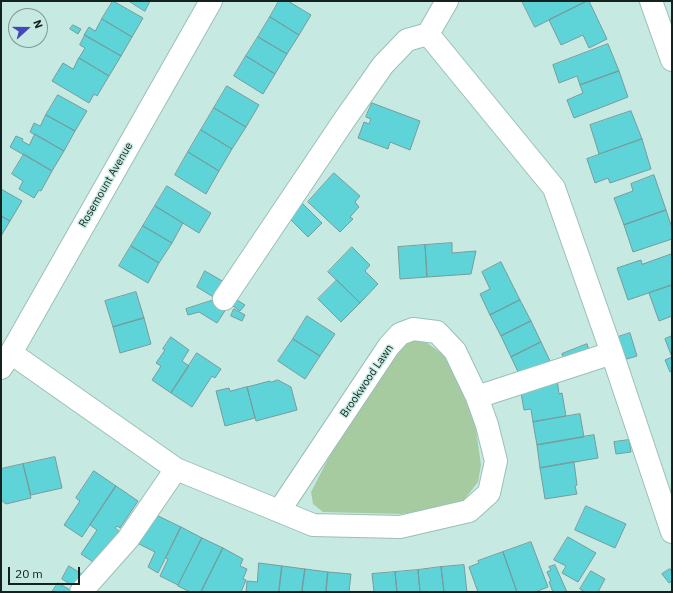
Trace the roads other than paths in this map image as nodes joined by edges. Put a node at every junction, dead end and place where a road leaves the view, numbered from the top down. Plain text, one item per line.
1 (211, 1) edge
2 (447, 1) edge
3 (651, 1) edge
4 (428, 34) junction
5 (672, 60) edge
6 (224, 299) dead end
7 (612, 353) junction
8 (6, 360) edge
9 (477, 397) junction
10 (176, 469) junction
11 (279, 511) junction
12 (672, 532) edge
13 (81, 592) edge

1 - 8 street, Rosemount Avenue
2 - 4 street
3 - 5 street
4 - 6 street
4 - 7 street
7 - 9 street
7 - 12 street
8 - 10 street, Brookwood Lawn
9 - 11 street, Brookwood Lawn
9 - 11 street, Brookwood Lawn
10 - 11 street, Brookwood Lawn
10 - 13 street

